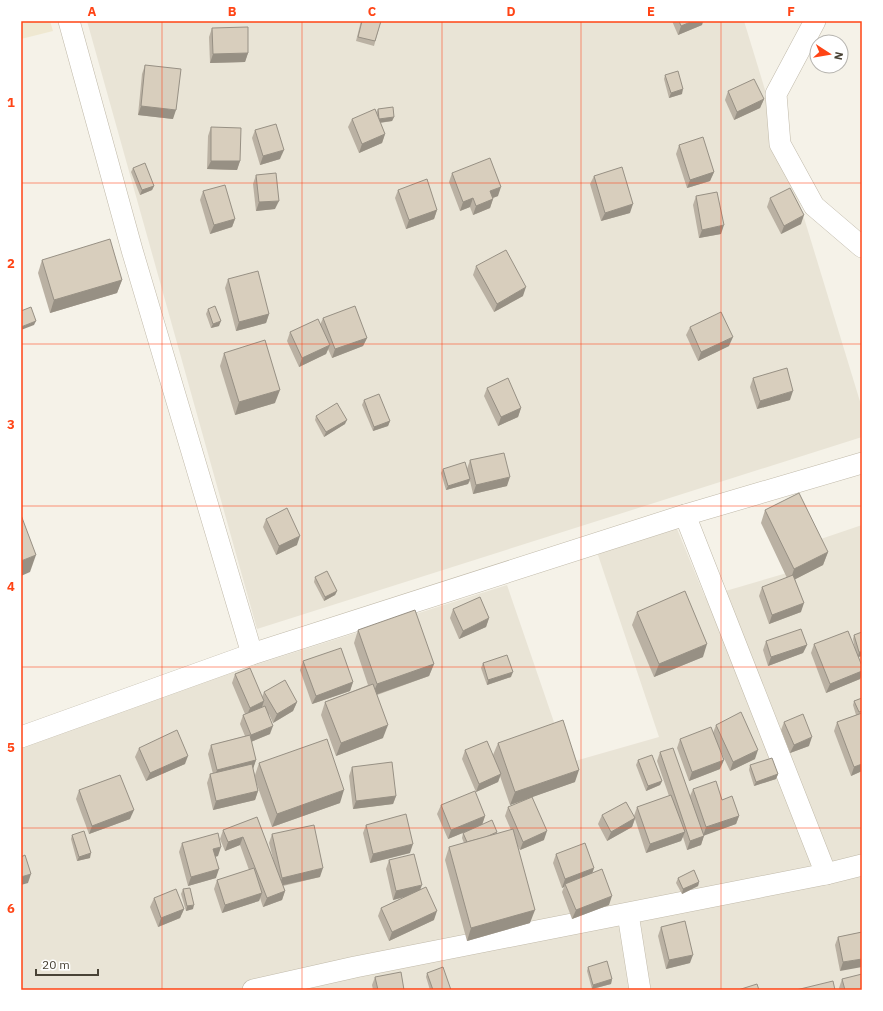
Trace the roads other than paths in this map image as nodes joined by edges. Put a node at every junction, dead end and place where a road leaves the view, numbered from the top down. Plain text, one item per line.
1 (69, 21) edge
2 (815, 21) edge
3 (862, 247) edge
4 (862, 463) edge
5 (685, 515) junction
6 (252, 654) junction
7 (21, 737) edge
8 (862, 865) edge
9 (826, 874) junction
10 (628, 914) junction
11 (253, 990) edge
12 (640, 990) edge

1 - 6 street
2 - 3 street
4 - 5 street
5 - 6 street
5 - 9 street
6 - 7 street
8 - 9 street
9 - 10 street
10 - 11 street
10 - 12 street

